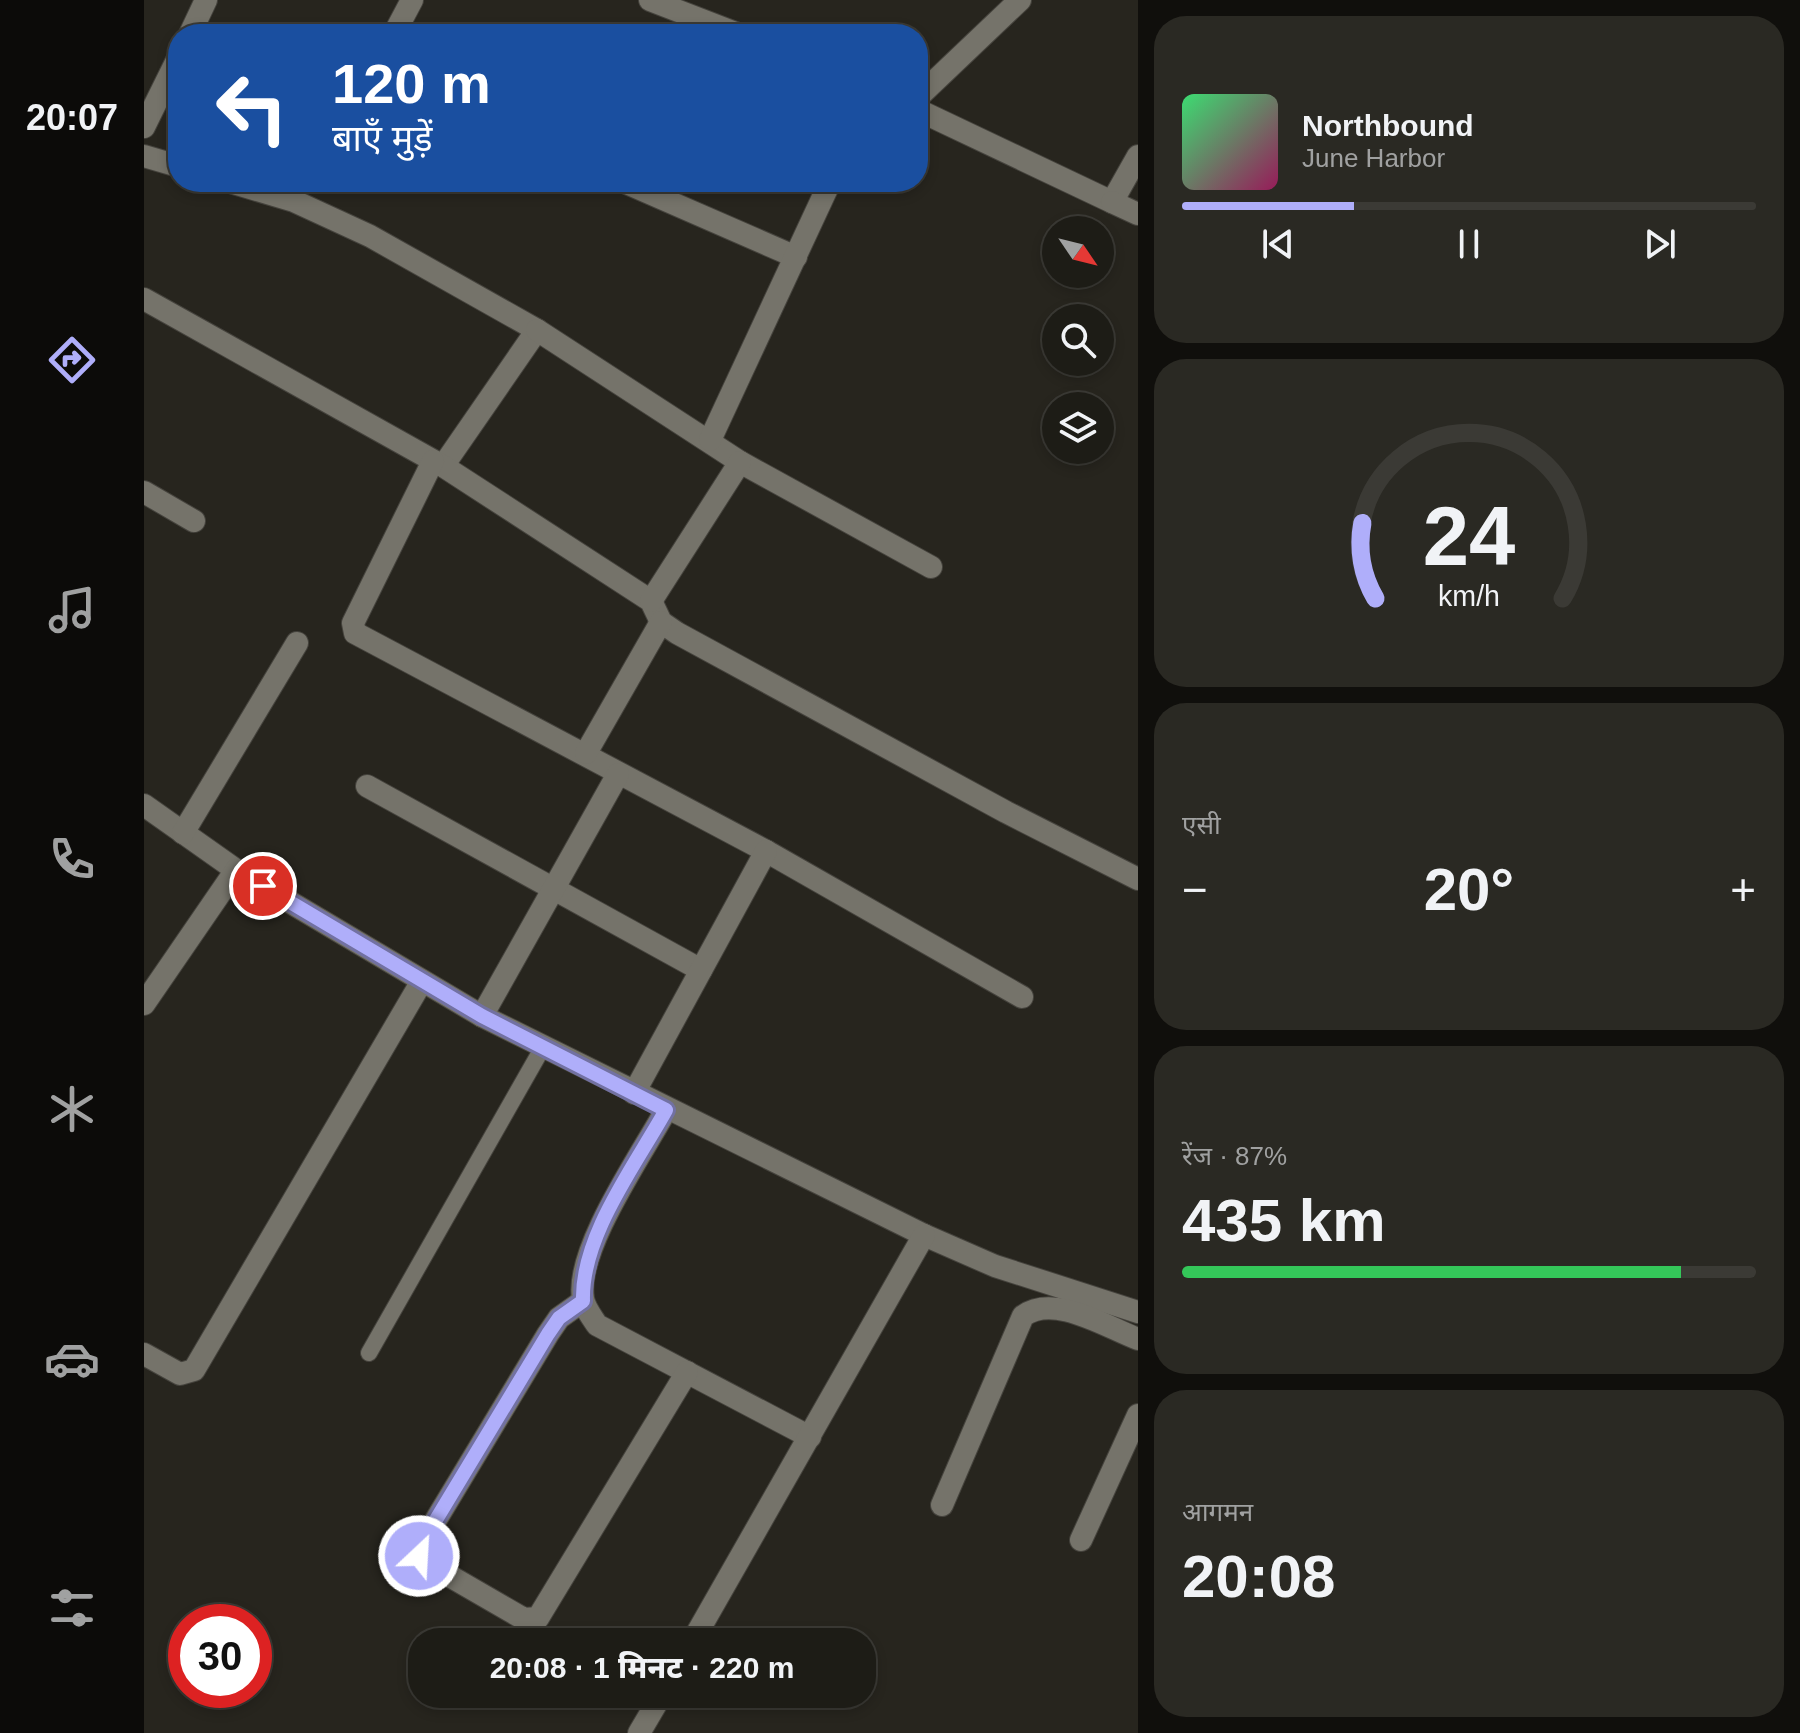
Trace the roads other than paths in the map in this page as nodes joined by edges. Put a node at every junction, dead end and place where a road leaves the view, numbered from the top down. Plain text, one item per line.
1 (206, 0) edge
2 (412, 0) edge
3 (650, 0) edge
4 (1020, 0) edge
5 (195, 24) edge
6 (399, 24) edge
7 (712, 24) edge
8 (168, 78) edge
9 (928, 87) edge
10 (928, 115) edge
11 (144, 127) edge
12 (144, 156) edge
13 (1138, 156) edge
14 (168, 163) edge
15 (267, 192) edge
16 (647, 192) edge
17 (825, 192) edge
18 (1112, 202) junction
19 (1138, 214) edge
20 (796, 257) junction
21 (144, 299) edge
22 (537, 330) junction
23 (710, 440) junction
24 (740, 462) junction
25 (438, 464) junction
26 (144, 492) edge
27 (194, 521) dead end
28 (931, 567) dead end
29 (651, 601) junction
30 (661, 622) junction
31 (297, 643) dead end
32 (586, 753) junction
33 (618, 774) junction
34 (367, 786) dead end
35 (144, 805) edge
36 (183, 833) junction
37 (766, 851) junction
38 (236, 870) junction
39 (1138, 879) edge
40 (553, 889) junction
41 (701, 970) junction
42 (422, 981) junction
43 (1022, 997) dead end
44 (144, 1004) edge
45 (482, 1016) junction
46 (543, 1047) junction
47 (634, 1093) junction
48 (666, 1110) junction
49 (924, 1235) junction
50 (583, 1301) junction
51 (1138, 1312) edge
52 (1138, 1339) edge
53 (369, 1353) dead end
54 (144, 1354) edge
55 (687, 1372) junction
56 (1138, 1415) edge
57 (810, 1437) junction
58 (942, 1505) dead end
59 (1081, 1540) dead end
60 (700, 1628) edge
61 (654, 1708) edge
62 (639, 1733) edge

1 - 5 street
2 - 6 street
3 - 7 street
4 - 9 street
8 - 11 street
10 - 18 street
12 - 14 street
13 - 18 street
15 - 22 street
16 - 20 street
17 - 20 street
18 - 19 street
20 - 23 street
21 - 25 street
22 - 23 street
22 - 25 street
23 - 24 street
24 - 28 street
24 - 29 street
25 - 29 street
25 - 32 street
26 - 27 street
29 - 30 street
30 - 32 street
30 - 39 street
31 - 36 street
32 - 33 street
33 - 37 street
33 - 40 street
34 - 40 street
35 - 36 street
36 - 38 street
37 - 41 street
37 - 43 street
38 - 42 street
38 - 44 street
40 - 41 street
40 - 45 street
41 - 47 street
42 - 45 street
42 - 54 street
45 - 46 street
46 - 47 street
46 - 53 lane
47 - 48 street
48 - 49 street
48 - 50 street
49 - 51 street
49 - 57 street
50 - 55 street
50 - 55 street
52 - 58 street
55 - 57 street
56 - 59 street
57 - 60 street
61 - 62 street

